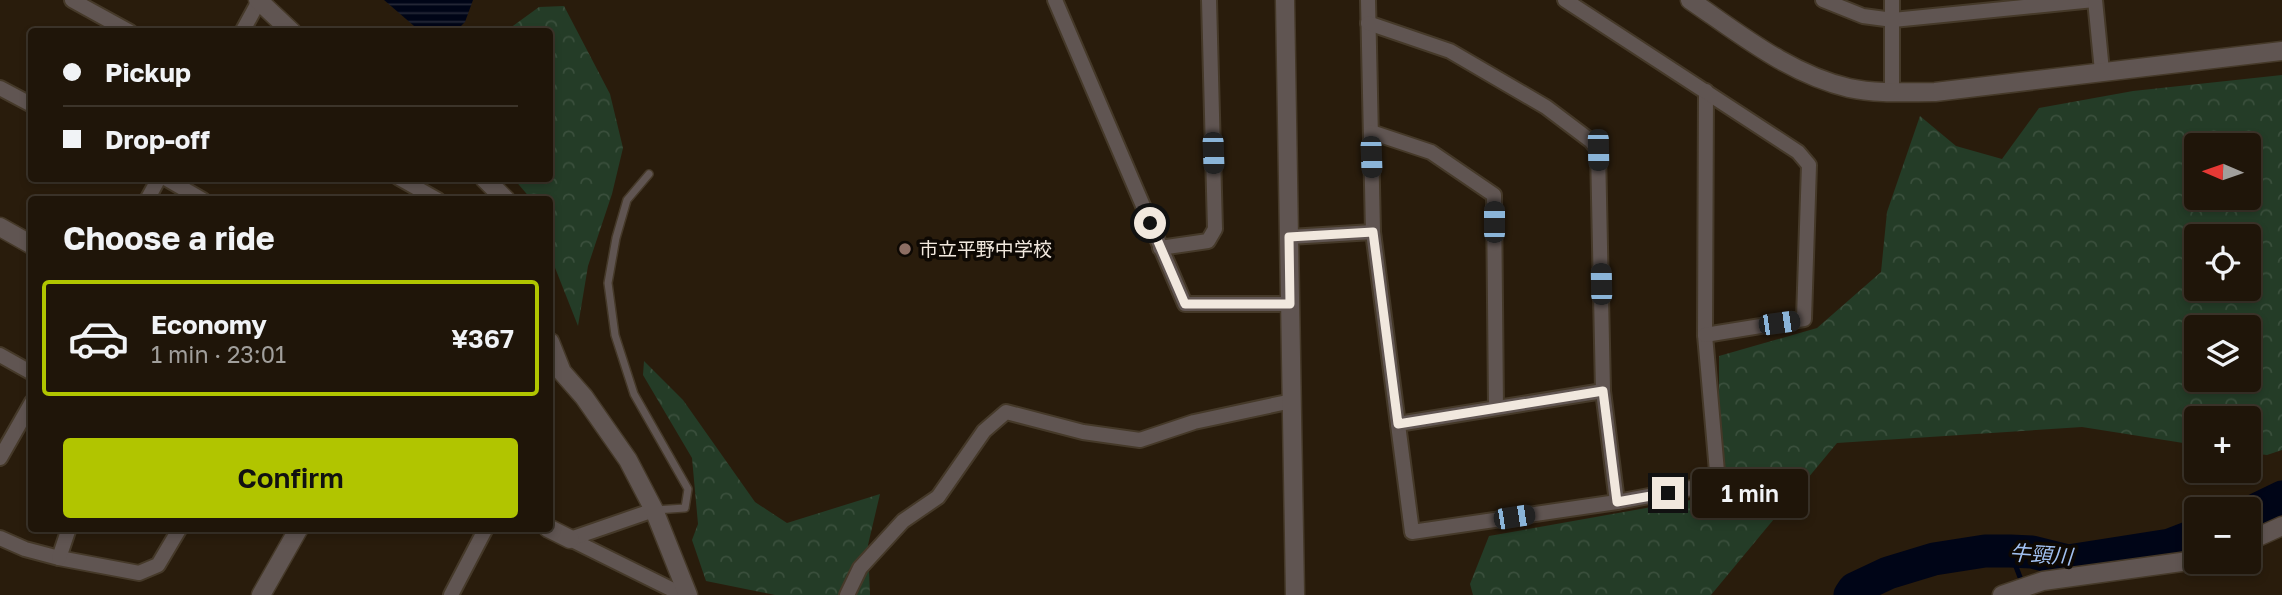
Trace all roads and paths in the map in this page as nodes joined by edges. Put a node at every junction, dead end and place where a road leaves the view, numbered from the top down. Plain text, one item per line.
1 (72, 0) edge
2 (260, 0) edge
3 (1055, 0) edge
4 (1209, 0) edge
5 (1285, 0) edge
6 (1367, 0) edge
7 (1565, 0) edge
8 (1690, 0) edge
9 (1824, 0) edge
10 (1892, 0) edge
11 (2095, 0) edge
12 (1994, 5) edge
13 (1893, 20) junction
14 (1368, 23) junction
15 (123, 28) edge
16 (244, 28) edge
17 (288, 28) edge
18 (2282, 51) edge
19 (2102, 71) junction
20 (0, 88) edge
21 (1706, 91) junction
22 (1892, 93) junction
23 (28, 104) edge
24 (1371, 132) junction
25 (649, 174) dead end
26 (172, 182) edge
27 (406, 182) edge
28 (196, 196) edge
29 (431, 196) edge
30 (0, 228) edge
31 (1373, 232) junction
32 (1289, 237) junction
33 (28, 243) edge
34 (1160, 248) junction
35 (1290, 304) junction
36 (1705, 335) junction
37 (0, 355) edge
38 (28, 371) edge
39 (556, 373) edge
40 (1603, 391) junction
41 (1292, 401) junction
42 (1496, 408) junction
43 (28, 409) edge
44 (1398, 424) junction
45 (0, 458) edge
46 (1617, 502) junction
47 (654, 510) junction
48 (2282, 526) edge
49 (553, 530) edge
50 (68, 532) edge
51 (178, 532) edge
52 (297, 532) edge
53 (484, 532) edge
54 (2261, 536) edge
55 (0, 538) edge
56 (570, 539) junction
57 (59, 558) junction
58 (2184, 562) edge
59 (2008, 594) edge
60 (261, 595) edge
61 (451, 595) edge
62 (685, 595) edge
63 (847, 595) edge
64 (1295, 595) edge

1 - 15 street
2 - 16 street
2 - 17 street
3 - 34 street
4 - 34 street
5 - 32 street
6 - 14 street
7 - 21 street
8 - 22 street
9 - 13 street
10 - 13 street
11 - 12 street
11 - 19 street
12 - 13 street
13 - 22 street
14 - 24 street
14 - 40 street
18 - 19 street
19 - 22 street
20 - 23 street
21 - 36 street
21 - 36 street
24 - 31 street
24 - 42 street
25 - 47 lane
26 - 28 street
27 - 29 street
30 - 33 street
31 - 32 street
31 - 44 street
32 - 35 street
34 - 35 street
35 - 41 street
36 - 46 street
37 - 38 street
39 - 47 street
40 - 42 street
40 - 46 street
41 - 63 street
41 - 64 street
42 - 44 street
43 - 45 street
44 - 46 street
47 - 56 street
47 - 62 street
48 - 54 street
49 - 56 street
50 - 57 street
51 - 57 street
52 - 60 street
53 - 61 street
55 - 57 street
56 - 62 street
58 - 59 street

